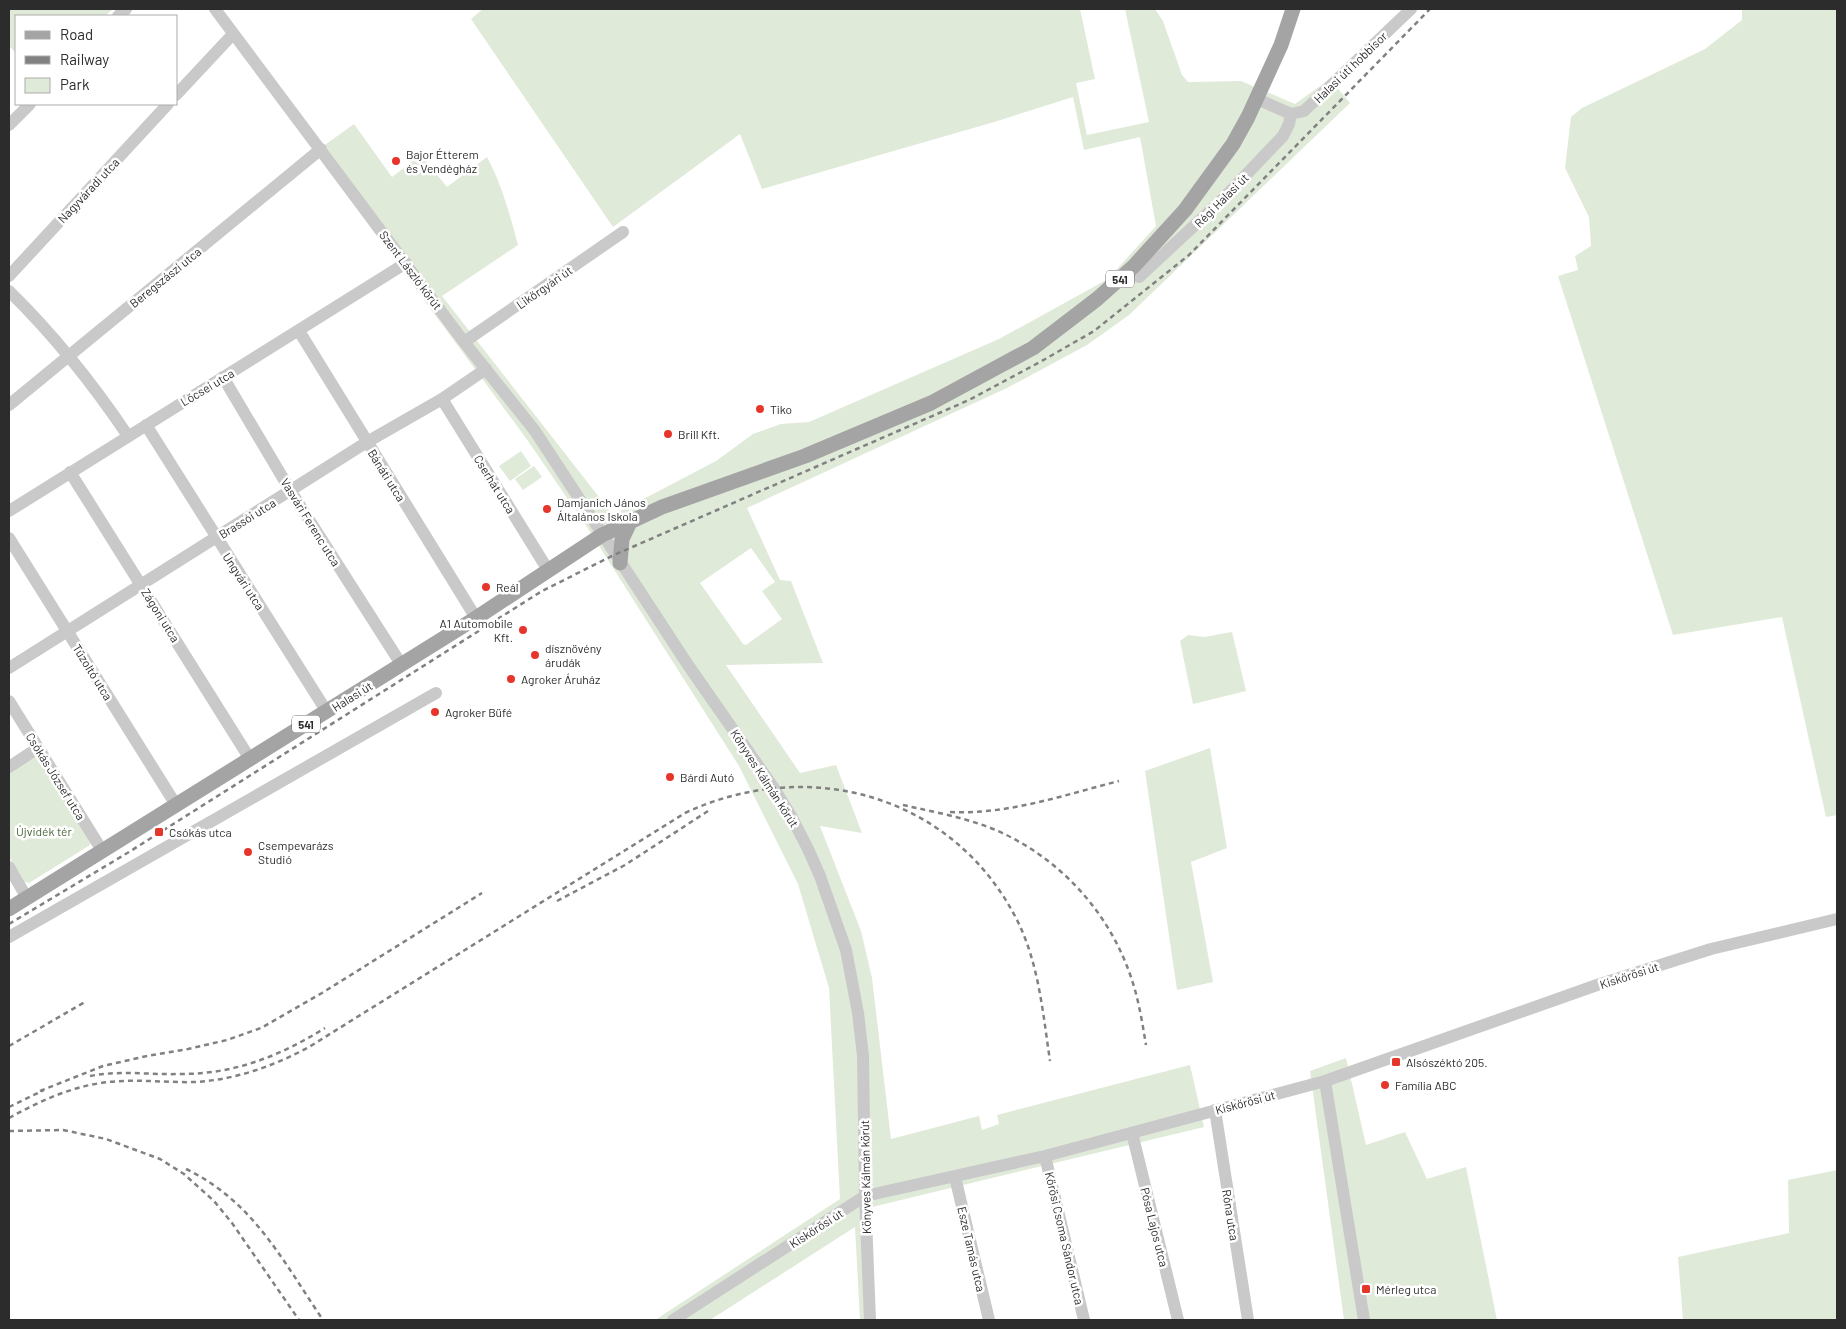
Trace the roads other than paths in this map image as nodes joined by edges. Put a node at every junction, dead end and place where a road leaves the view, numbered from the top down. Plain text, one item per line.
1 (215, 9) edge
2 (1293, 9) edge
3 (1411, 9) edge
4 (233, 34) junction
5 (178, 93) edge
6 (1256, 99) junction
7 (29, 105) edge
8 (167, 105) edge
9 (1291, 114) junction
10 (9, 125) edge
11 (321, 149) junction
12 (623, 232) dead end
13 (406, 264) junction
14 (9, 276) edge
15 (1139, 277) dead end
16 (9, 291) edge
17 (299, 331) junction
18 (464, 342) junction
19 (69, 356) junction
20 (486, 369) junction
21 (223, 377) junction
22 (442, 399) junction
23 (9, 405) edge
24 (146, 425) junction
25 (128, 436) junction
26 (367, 442) junction
27 (70, 472) junction
28 (290, 490) junction
29 (9, 511) edge
30 (631, 520) junction
31 (602, 535) junction
32 (216, 537) junction
33 (9, 538) edge
34 (620, 564) junction
35 (548, 570) junction
36 (142, 584) junction
37 (476, 618) junction
38 (68, 630) junction
39 (401, 664) junction
40 (9, 668) edge
41 (436, 693) dead end
42 (9, 701) edge
43 (327, 712) junction
44 (38, 748) junction
45 (250, 759) junction
46 (9, 767) edge
47 (176, 805) junction
48 (102, 852) junction
49 (9, 867) edge
50 (28, 898) junction
51 (9, 909) edge
52 (1837, 919) edge
53 (9, 937) edge
54 (1325, 1081) junction
55 (1215, 1110) junction
56 (1132, 1133) junction
57 (1045, 1156) junction
58 (955, 1177) junction
59 (865, 1196) junction
60 (672, 1320) edge
61 (870, 1320) edge
62 (989, 1320) edge
63 (1084, 1320) edge
64 (1178, 1320) edge
65 (1248, 1320) edge
66 (1364, 1320) edge

1 - 4 street, Szent László körút
2 - 6 main road, 541
3 - 9 street, Halasi úti hobbisor
4 - 5 street
4 - 11 street, Szent László körút
6 - 9 street
6 - 30 main road, Halasi út / 541
7 - 10 street
8 - 14 street, Nagyváradi utca
9 - 15 street, Régi Halasi út
11 - 13 street, Szent László körút
11 - 19 street, Beregszászi utca
12 - 18 street, Likőrgyári út
13 - 17 street, Lőcsei utca
13 - 18 street, Szent László körút
16 - 19 street
17 - 21 street, Lőcsei utca
17 - 26 street, Bánáti utca
18 - 20 street, Szent László körút
19 - 23 street, Beregszászi utca
19 - 25 street
20 - 22 street, Brassói utca
20 - 31 street, Szent László körút
21 - 24 street, Lőcsei utca
21 - 28 street, Vasvári Ferenc utca
22 - 26 street, Brassói utca
22 - 35 street, Cserhát utca
24 - 25 street, Lőcsei utca
24 - 32 street, Ungvári utca
25 - 27 street, Lőcsei utca
26 - 28 street, Brassói utca
26 - 37 street, Bánáti utca
27 - 29 street, Lőcsei utca
27 - 36 street, Zágoni utca
28 - 32 street, Brassói utca
28 - 39 street, Vasvári Ferenc utca
30 - 31 main road, Halasi út / 541
30 - 34 main road
31 - 34 street, Könyves Kálmán körút
31 - 35 main road, Halasi út / 541
32 - 36 street, Brassói utca
32 - 43 street, Ungvári utca
33 - 38 street, Tűzoltó utca
34 - 59 street, Könyves Kálmán körút
35 - 37 main road, Halasi út / 541
36 - 38 street, Brassói utca
36 - 45 street, Zágoni utca
37 - 39 main road, Halasi út / 541
38 - 40 street, Brassói utca
38 - 47 street, Tűzoltó utca
39 - 43 main road, Halasi út / 541
41 - 53 street
42 - 44 street, Csókás József utca
43 - 45 main road, Halasi út / 541
44 - 46 street
44 - 48 street, Csókás József utca
45 - 47 main road, Halasi út / 541
47 - 48 main road, Halasi út / 541
48 - 50 main road, Halasi út / 541
49 - 50 street
50 - 51 main road, Halasi út / 541
52 - 54 street, Kiskőrösi út
54 - 55 street, Kiskőrösi út
54 - 66 street
55 - 56 street, Kiskőrösi út
55 - 65 street, Róna utca
56 - 57 street, Kiskőrösi út
56 - 64 street, Pósa Lajos utca
57 - 58 street, Kiskőrösi út
57 - 63 street, Kőrösi Csoma Sándor utca
58 - 59 street, Kiskőrösi út
58 - 62 street, Esze Tamás utca
59 - 60 street, Kiskőrösi út
59 - 61 street, Könyves Kálmán körút

